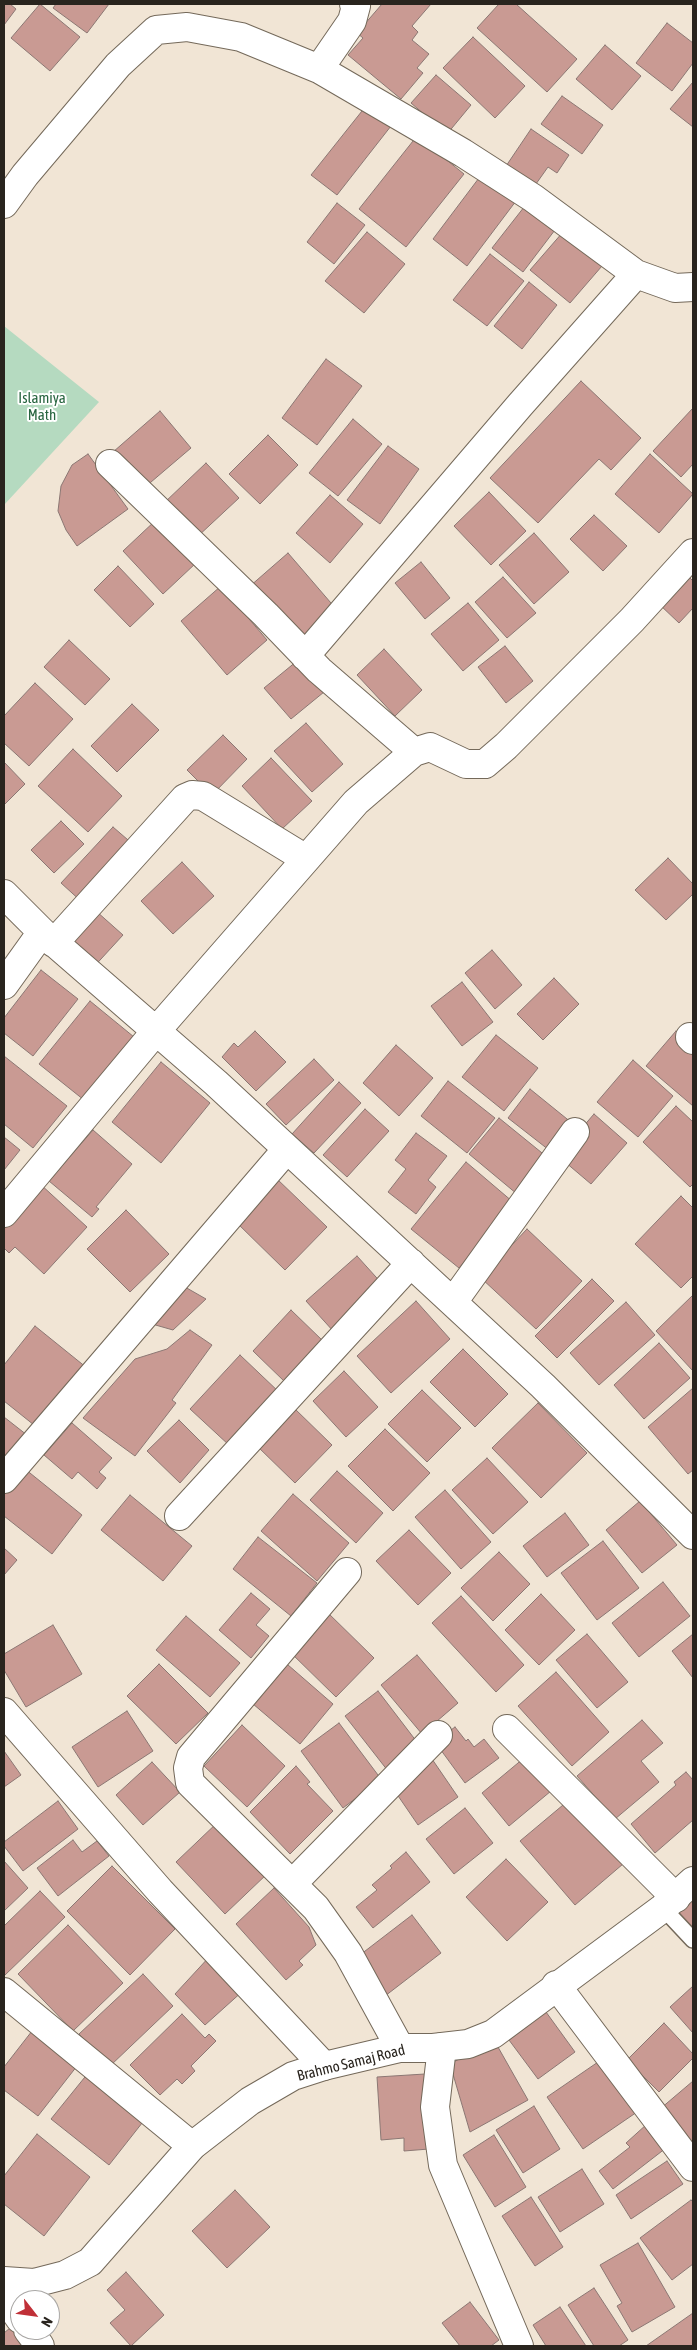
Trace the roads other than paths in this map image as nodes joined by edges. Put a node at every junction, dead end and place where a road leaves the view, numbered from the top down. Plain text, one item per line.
1 (354, 4) edge
2 (318, 69) junction
3 (4, 204) edge
4 (636, 274) junction
5 (693, 287) edge
6 (110, 464) dead end
7 (692, 558) edge
8 (305, 656) junction
9 (414, 752) junction
10 (306, 859) junction
11 (4, 894) edge
12 (48, 938) junction
13 (4, 985) edge
14 (156, 1031) junction
15 (575, 1132) dead end
16 (287, 1149) junction
17 (4, 1213) edge
18 (411, 1263) junction
19 (453, 1302) junction
20 (4, 1479) edge
21 (179, 1516) dead end
22 (693, 1535) edge
23 (348, 1572) dead end
24 (4, 1712) edge
25 (508, 1729) dead end
26 (438, 1735) dead end
27 (292, 1884) junction
28 (677, 1896) edge
29 (693, 1940) edge
30 (556, 1985) junction
31 (4, 1992) edge
32 (442, 2047) junction
33 (400, 2048) junction
34 (324, 2066) junction
35 (192, 2146) junction
36 (693, 2167) edge
37 (8, 2302) edge
38 (519, 2346) edge

1 - 2 street
2 - 3 street
2 - 4 street
4 - 5 street
4 - 8 street
6 - 8 street
7 - 9 street
8 - 9 street
9 - 10 street
10 - 12 street
10 - 14 street
11 - 12 street
12 - 13 street
12 - 14 street
14 - 16 street
14 - 17 street
15 - 19 street
16 - 18 street
16 - 20 street
18 - 19 street
18 - 21 street
19 - 22 street
23 - 27 street
24 - 34 street
25 - 28 street
26 - 27 street
27 - 33 street
28 - 29 lane
28 - 30 street, Brahmo Samaj Road
30 - 32 street, Brahmo Samaj Road
30 - 36 street
31 - 35 street
32 - 33 street, Brahmo Samaj Road
32 - 38 street
33 - 34 street, Brahmo Samaj Road
34 - 35 street, Brahmo Samaj Road
35 - 37 street, Brahmo Samaj Road

